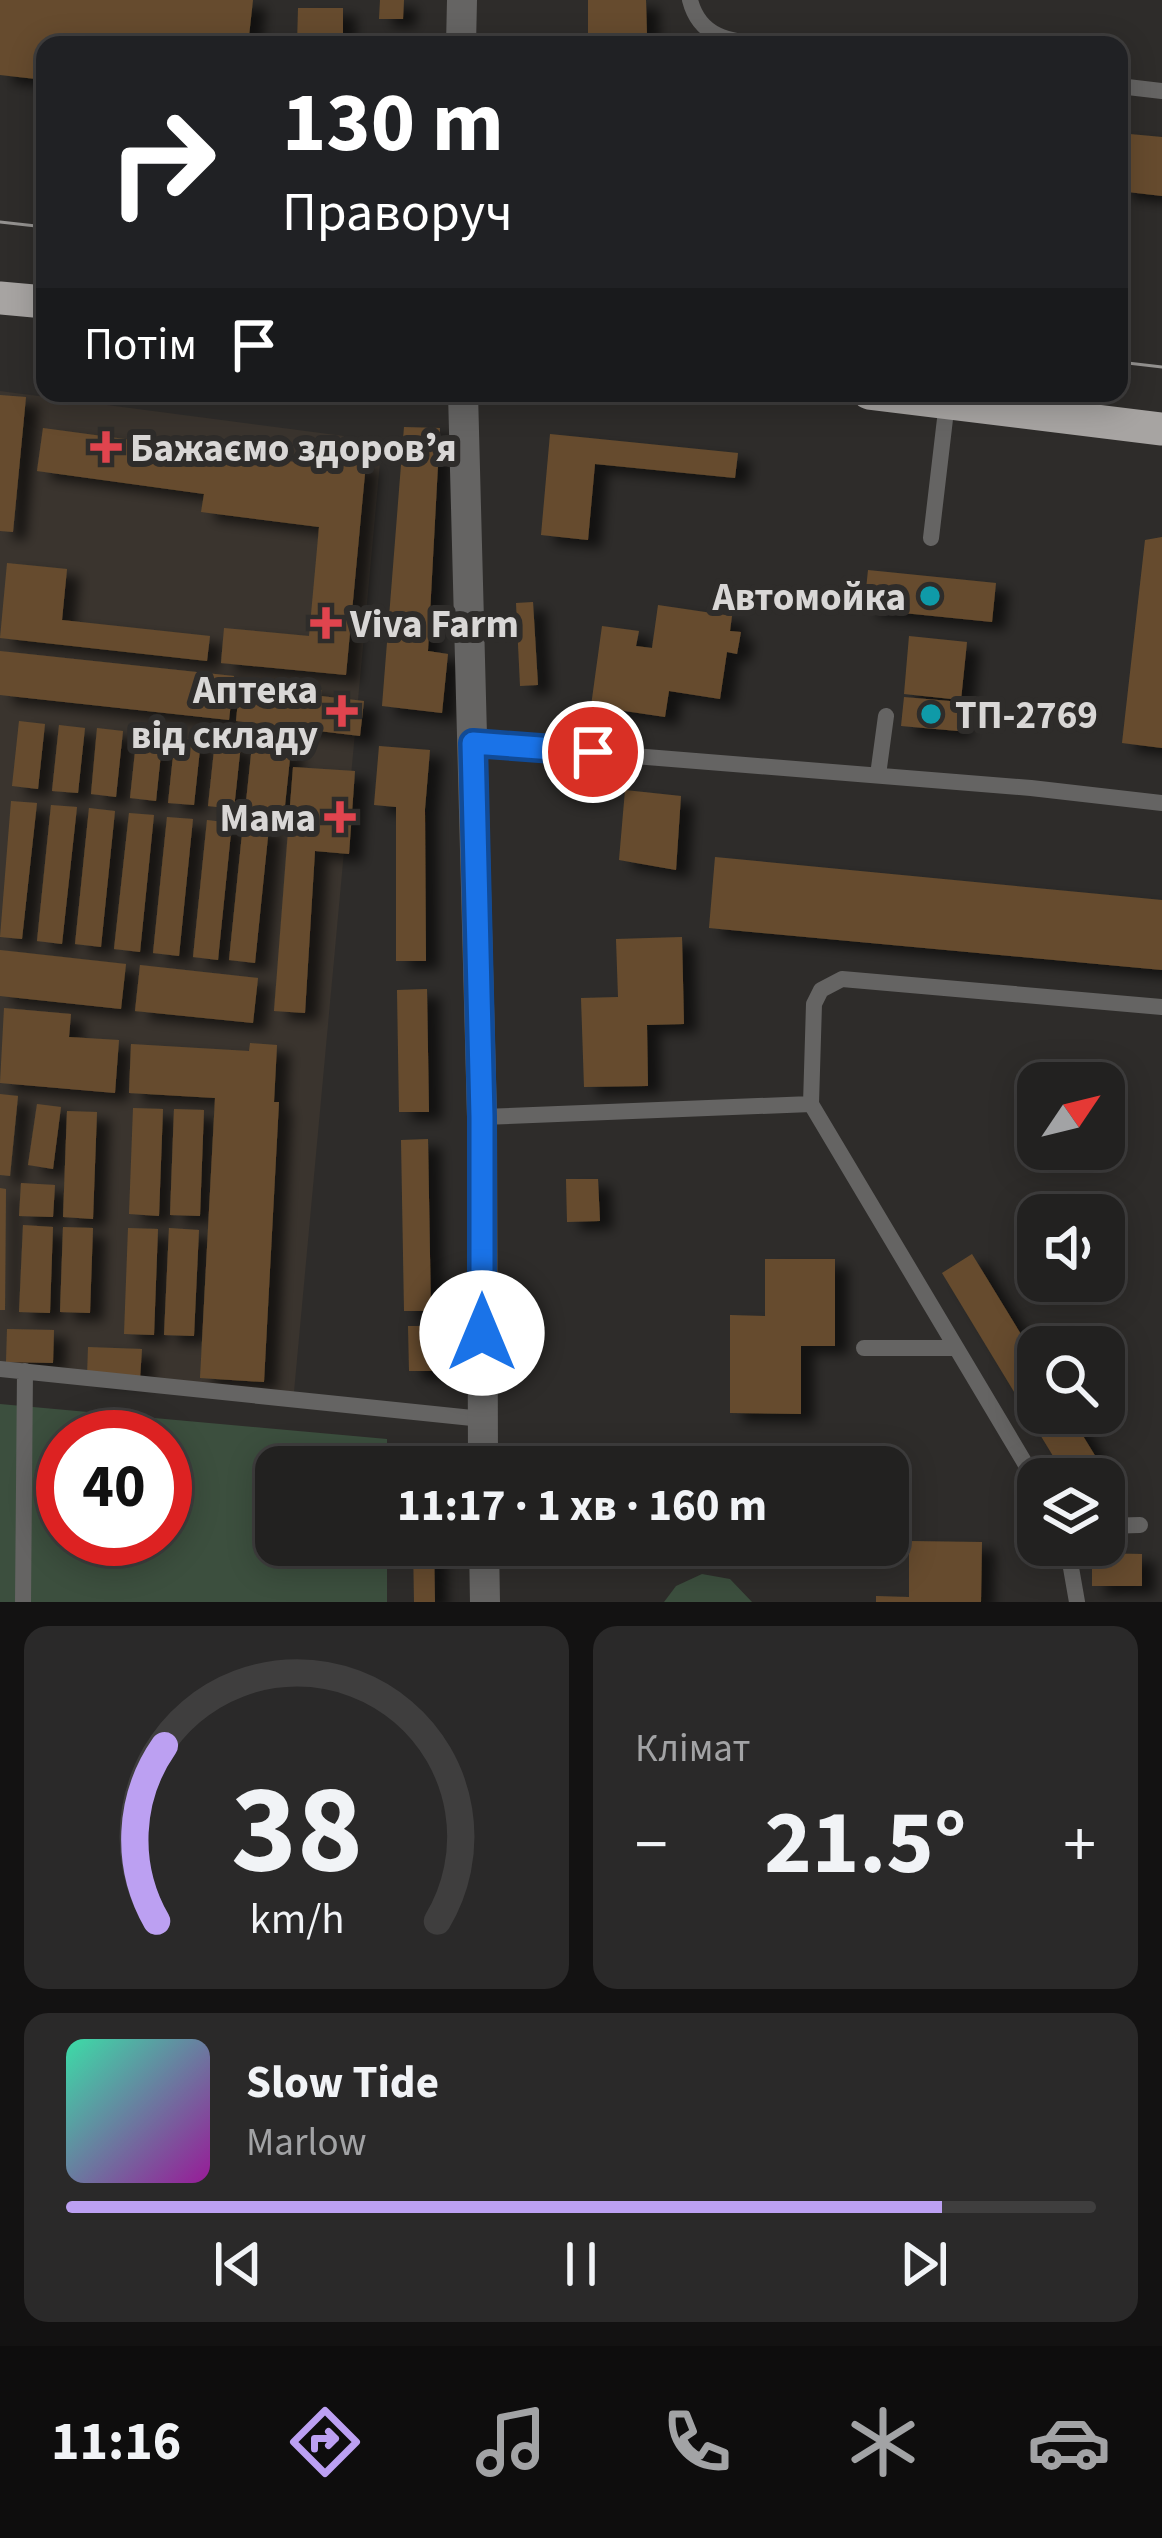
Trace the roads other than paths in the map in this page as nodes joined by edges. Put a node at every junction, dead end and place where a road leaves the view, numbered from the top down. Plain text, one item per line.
1 (461, 0) edge
2 (690, 0) edge
3 (461, 36) edge
4 (716, 36) edge
5 (1128, 87) edge
6 (1162, 91) edge
7 (0, 298) edge
8 (36, 301) edge
9 (463, 402) edge
10 (939, 402) edge
11 (947, 403) junction
12 (1162, 429) edge
13 (931, 538) dead end
14 (886, 716) dead end
15 (473, 743) junction
16 (878, 775) junction
17 (1162, 803) edge
18 (1162, 1006) edge
19 (811, 1104) junction
20 (482, 1117) junction
21 (864, 1348) dead end
22 (956, 1348) junction
23 (0, 1370) edge
24 (25, 1371) junction
25 (482, 1419) junction
26 (482, 1446) edge
27 (1022, 1458) edge
28 (1125, 1525) edge
29 (1140, 1525) dead end
30 (484, 1566) edge
31 (1070, 1566) edge
32 (23, 1602) edge
33 (485, 1602) edge
34 (1078, 1602) edge

1 - 3 street
2 - 4 lane
5 - 6 lane
7 - 8 highway
9 - 15 street
10 - 11 highway
11 - 12 highway
11 - 13 lane
14 - 16 lane
15 - 16 lane
15 - 20 street
16 - 17 lane
18 - 19 lane
19 - 20 lane
19 - 22 lane
20 - 25 street
21 - 22 lane
22 - 27 lane
23 - 24 lane
24 - 25 lane
24 - 32 lane
25 - 26 street
28 - 29 lane
30 - 33 street
31 - 34 lane

